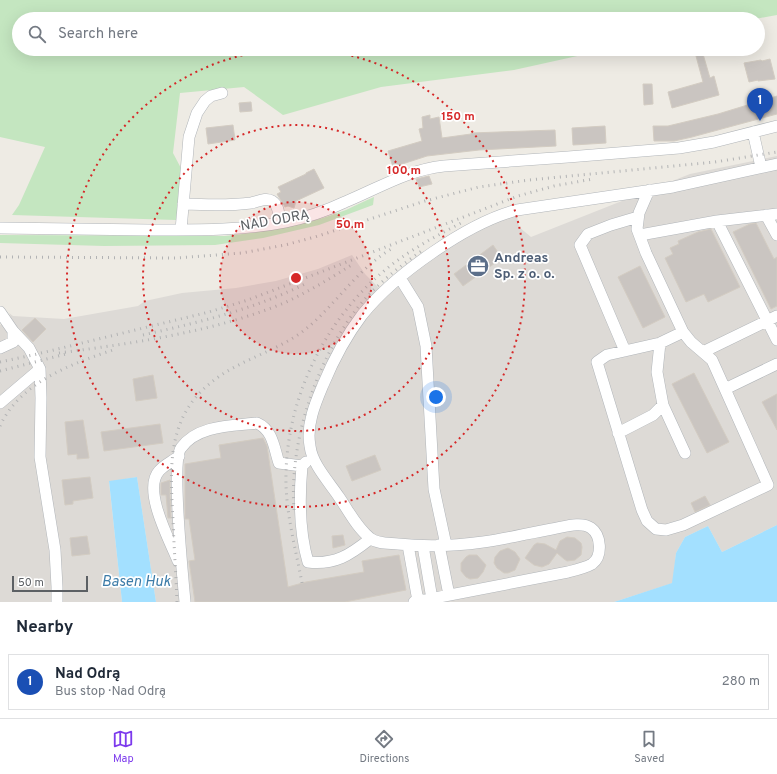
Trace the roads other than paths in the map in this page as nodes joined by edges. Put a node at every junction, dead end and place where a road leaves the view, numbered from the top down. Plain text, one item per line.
1 (222, 93) dead end
2 (777, 126) edge
3 (753, 132) junction
4 (777, 164) edge
5 (761, 167) junction
6 (649, 190) junction
7 (183, 204) junction
8 (772, 215) edge
9 (638, 217) junction
10 (717, 221) junction
11 (280, 223) junction
12 (0, 228) edge
13 (181, 230) junction
14 (640, 236) junction
15 (777, 236) edge
16 (400, 278) junction
17 (0, 312) edge
18 (772, 318) edge
19 (13, 331) junction
20 (683, 332) junction
21 (777, 340) edge
22 (660, 343) junction
23 (0, 348) edge
24 (625, 351) junction
25 (703, 352) junction
26 (777, 364) edge
27 (40, 369) junction
28 (725, 389) junction
29 (0, 403) edge
30 (663, 405) junction
31 (618, 433) junction
32 (685, 453) dead end
33 (179, 456) junction
34 (313, 457) junction
35 (302, 466) junction
36 (370, 538) junction
37 (408, 545) junction
38 (442, 545) junction
39 (423, 546) junction
40 (182, 570) junction
41 (449, 595) junction
42 (432, 599) junction
43 (59, 601) edge
44 (185, 602) edge
45 (416, 602) edge

1 - 7 street
2 - 3 street, NAD ODRĄ
3 - 5 street
3 - 11 street, NAD ODRĄ
4 - 5 street
5 - 6 street
6 - 9 street
6 - 16 street
7 - 11 street
7 - 13 street
8 - 10 street
8 - 15 street
9 - 14 street
9 - 24 street
10 - 14 street
10 - 18 street
11 - 13 street, NAD ODRĄ
12 - 13 street, NAD ODRĄ
14 - 20 street
16 - 34 street
16 - 38 street
17 - 19 street
18 - 21 street
18 - 25 street
19 - 23 street
19 - 27 street
20 - 22 street
20 - 25 street
22 - 24 street
22 - 30 street
24 - 31 street
25 - 28 street
26 - 28 street
27 - 29 street
27 - 43 street
28 - 31 street
30 - 31 street
30 - 32 street
33 - 35 street
33 - 40 street
33 - 40 street
34 - 35 street
34 - 36 street
35 - 36 street
36 - 37 street
37 - 39 street
37 - 45 street
38 - 39 street
38 - 41 street
38 - 41 street
39 - 42 street
40 - 44 street
41 - 42 street
42 - 45 street

